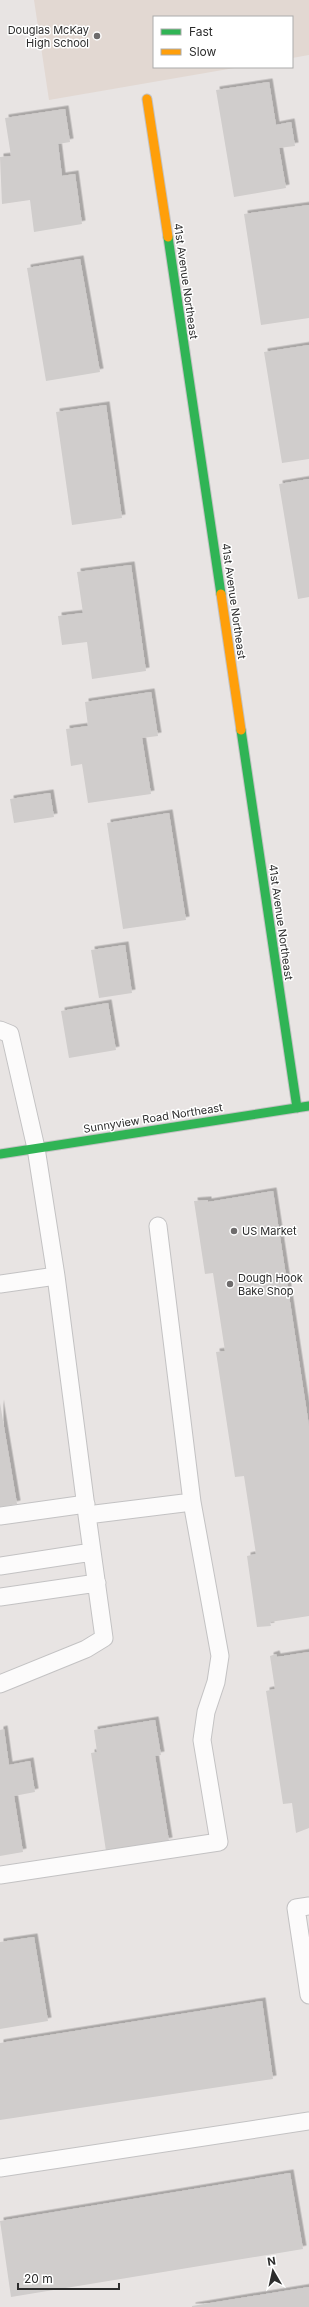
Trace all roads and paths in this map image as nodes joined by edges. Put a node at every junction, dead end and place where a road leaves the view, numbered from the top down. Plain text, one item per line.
1 (146, 99) dead end
2 (0, 1030) edge
3 (309, 1106) edge
4 (297, 1108) junction
5 (36, 1148) junction
6 (0, 1154) edge
7 (158, 1226) dead end
8 (56, 1276) junction
9 (0, 1284) edge
10 (192, 1502) junction
11 (87, 1510) junction
12 (0, 1516) edge
13 (92, 1552) junction
14 (0, 1566) edge
15 (96, 1583) junction
16 (0, 1597) edge
17 (0, 1684) edge
18 (0, 1875) edge
19 (309, 1906) edge
20 (309, 1995) edge
21 (309, 2121) edge
22 (0, 2168) edge

1 - 4 street, 41st Avenue Northeast
2 - 5 lane
3 - 4 street, Sunnyview Road Northeast
4 - 5 street, Sunnyview Road Northeast
5 - 6 street, Sunnyview Road Northeast
5 - 8 lane
7 - 10 lane
8 - 9 lane
8 - 11 lane
10 - 11 lane
10 - 18 lane
11 - 12 lane
11 - 13 lane
13 - 14 lane
13 - 15 lane
15 - 16 lane
15 - 17 lane
19 - 20 lane
21 - 22 lane

